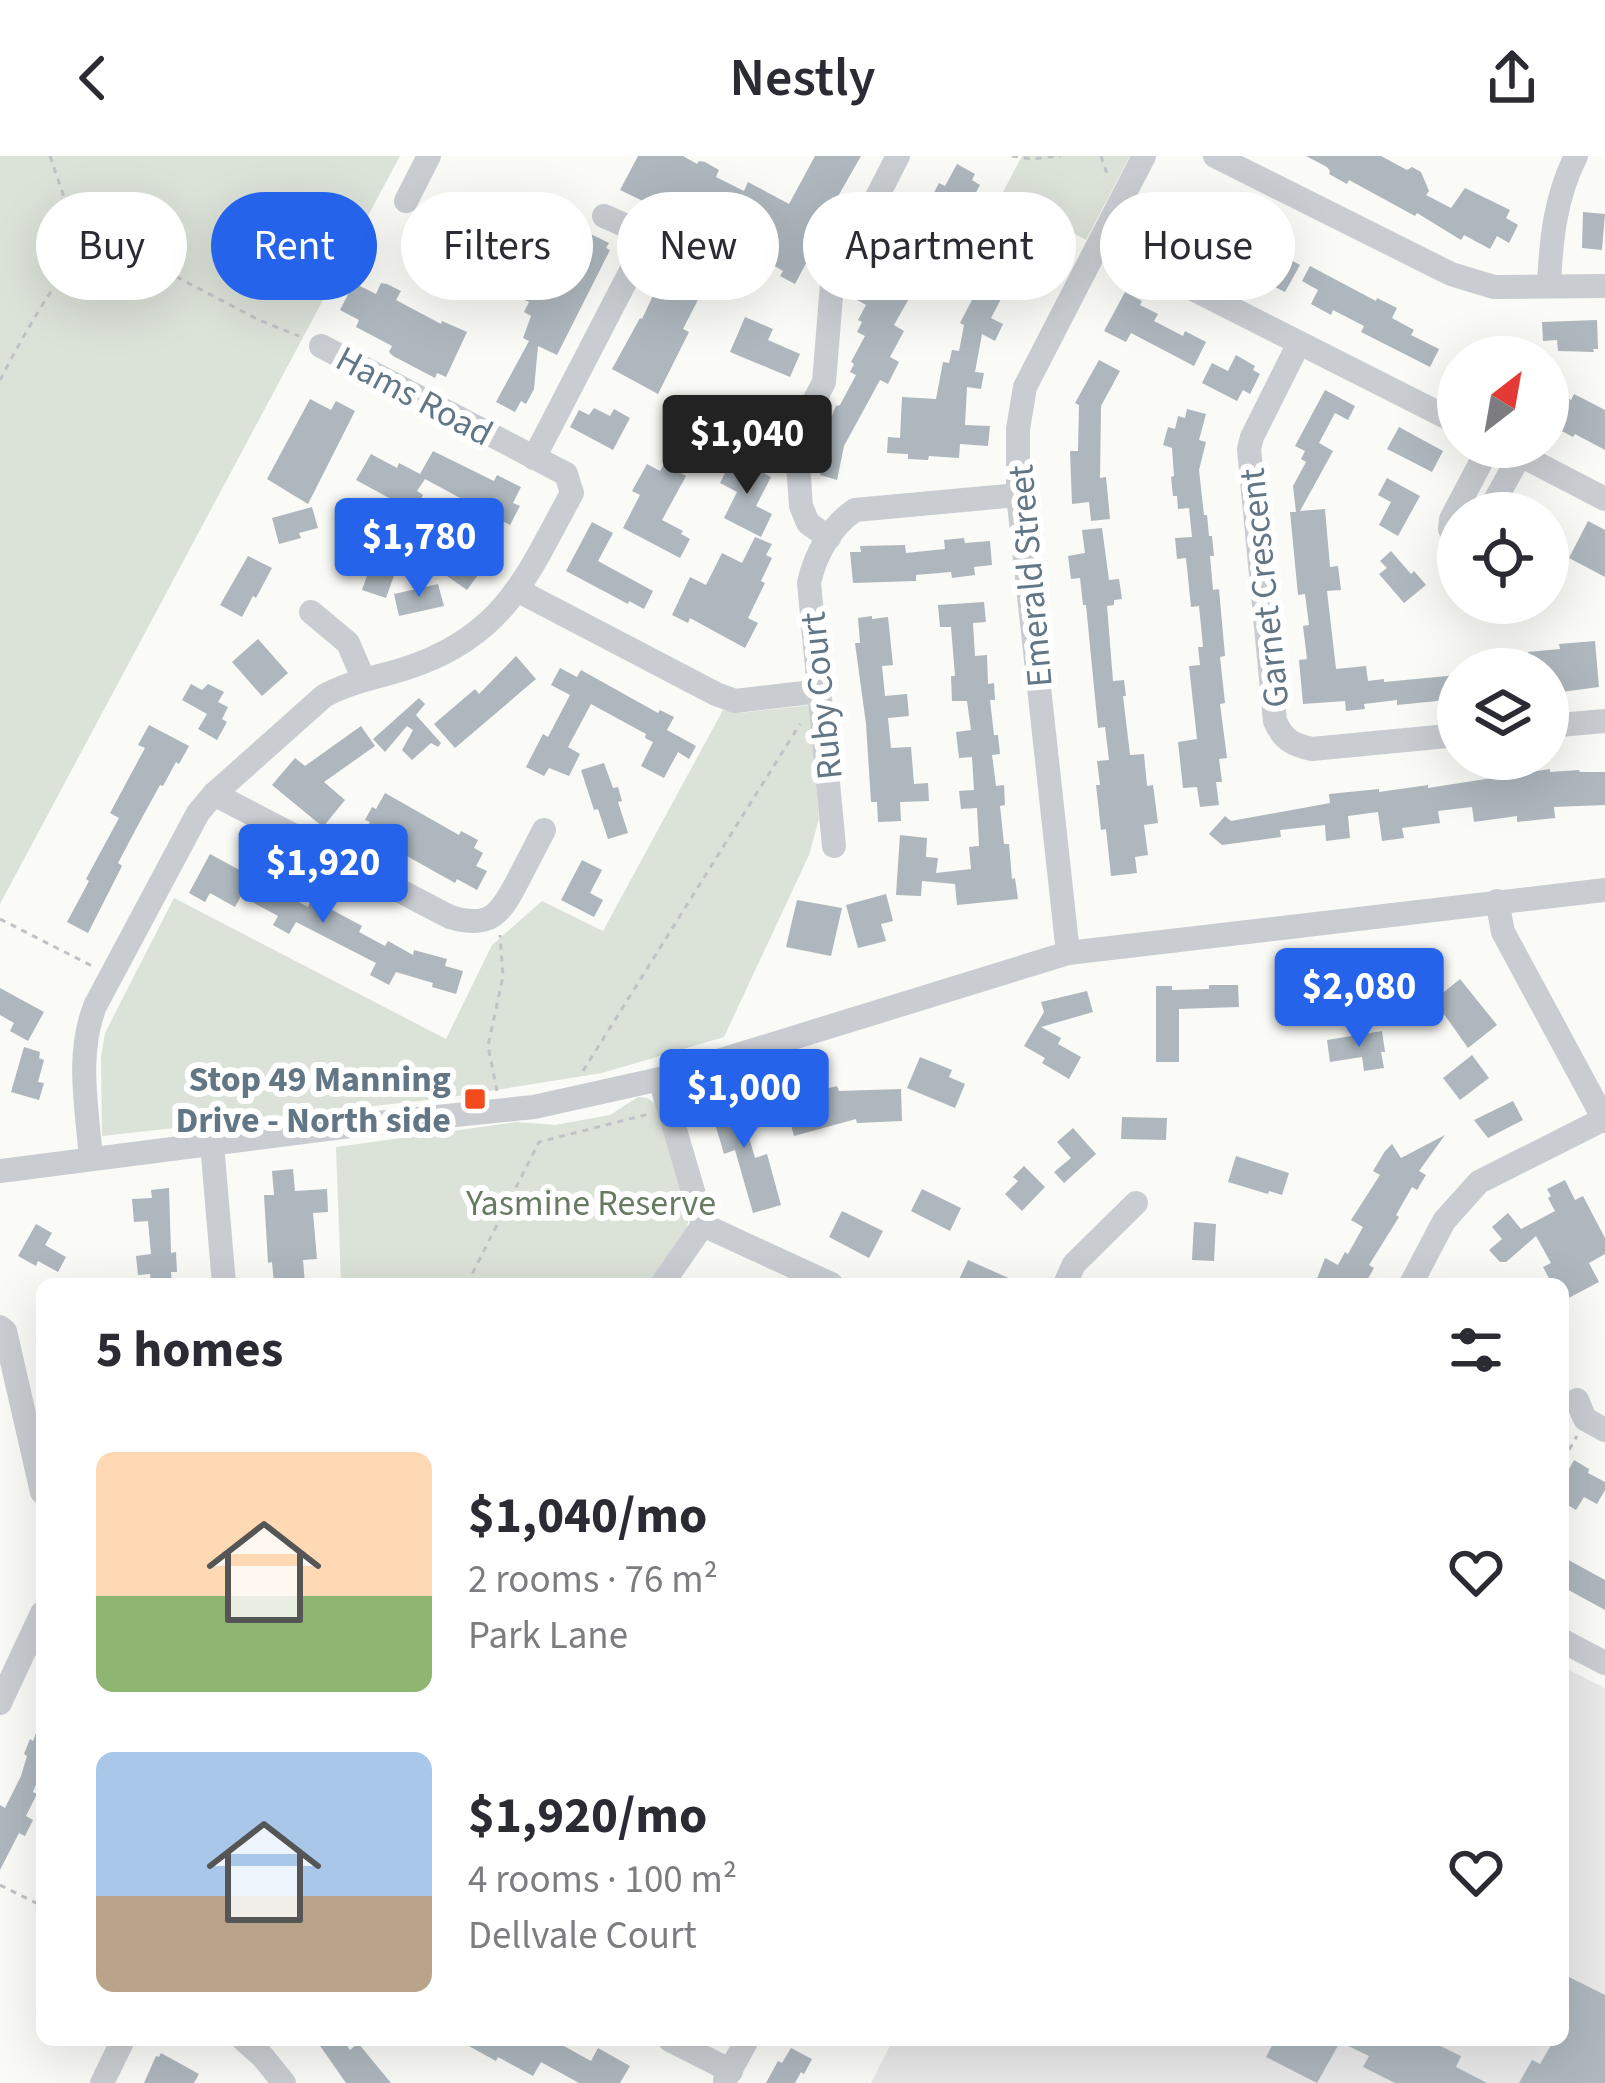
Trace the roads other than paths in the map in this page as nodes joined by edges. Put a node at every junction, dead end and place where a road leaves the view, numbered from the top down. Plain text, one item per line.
1 (898, 156) edge
2 (1144, 156) edge
3 (1215, 156) edge
4 (1576, 156) edge
5 (1126, 192) edge
6 (604, 216) dead end
7 (617, 222) edge
8 (1100, 242) edge
9 (1549, 285) junction
10 (1605, 286) edge
11 (617, 299) edge
12 (1214, 300) edge
13 (1299, 343) junction
14 (321, 346) road end
15 (1437, 413) edge
16 (534, 458) junction
17 (1545, 468) edge
18 (1018, 495) junction
19 (1605, 499) edge
20 (829, 538) junction
21 (519, 590) junction
22 (311, 611) dead end
23 (364, 680) junction
24 (821, 703) junction
25 (1605, 721) edge
26 (1569, 724) edge
27 (1437, 737) edge
28 (214, 794) junction
29 (544, 830) dead end
30 (834, 846) dead end
31 (1605, 890) edge
32 (1497, 901) junction
33 (1067, 952) junction
34 (660, 1079) junction
35 (1604, 1120) edge
36 (212, 1144) junction
37 (91, 1159) junction
38 (0, 1171) edge
39 (1136, 1203) dead end
40 (703, 1225) junction
41 (223, 1278) edge
42 (666, 1278) edge
43 (818, 1278) edge
44 (1068, 1278) edge
45 (1414, 1278) edge
46 (0, 1327) edge
47 (36, 1450) edge
48 (36, 1626) edge
49 (1569, 1643) edge
50 (1605, 1663) edge
51 (0, 1702) edge
52 (120, 2046) edge
53 (251, 2046) edge
54 (679, 2046) edge
55 (744, 2046) edge
56 (727, 2077) edge
57 (103, 2083) edge
58 (284, 2083) edge

1 - 20 street
2 - 5 street, Emerald Street
3 - 9 street
4 - 9 street
6 - 7 street
8 - 18 street, Emerald Street
9 - 10 street
11 - 16 street
12 - 13 street
13 - 15 street
13 - 27 street, Garnet Crescent
14 - 16 street, Hams Road
16 - 21 street, Hams Road
17 - 19 street
18 - 20 street
18 - 33 street, Emerald Street
20 - 24 street, Ruby Court
21 - 23 street
21 - 24 street
22 - 23 street
23 - 28 street
24 - 30 street, Ruby Court
25 - 26 street
28 - 29 street
28 - 37 street
31 - 32 street
32 - 33 street
32 - 35 street
33 - 34 street
34 - 36 street
34 - 40 street
35 - 45 street
36 - 37 street
36 - 41 street
37 - 38 street
39 - 44 street
40 - 42 street
40 - 43 street
46 - 47 street
48 - 51 street
49 - 50 street
52 - 57 street
53 - 58 street
54 - 56 street
55 - 56 street

